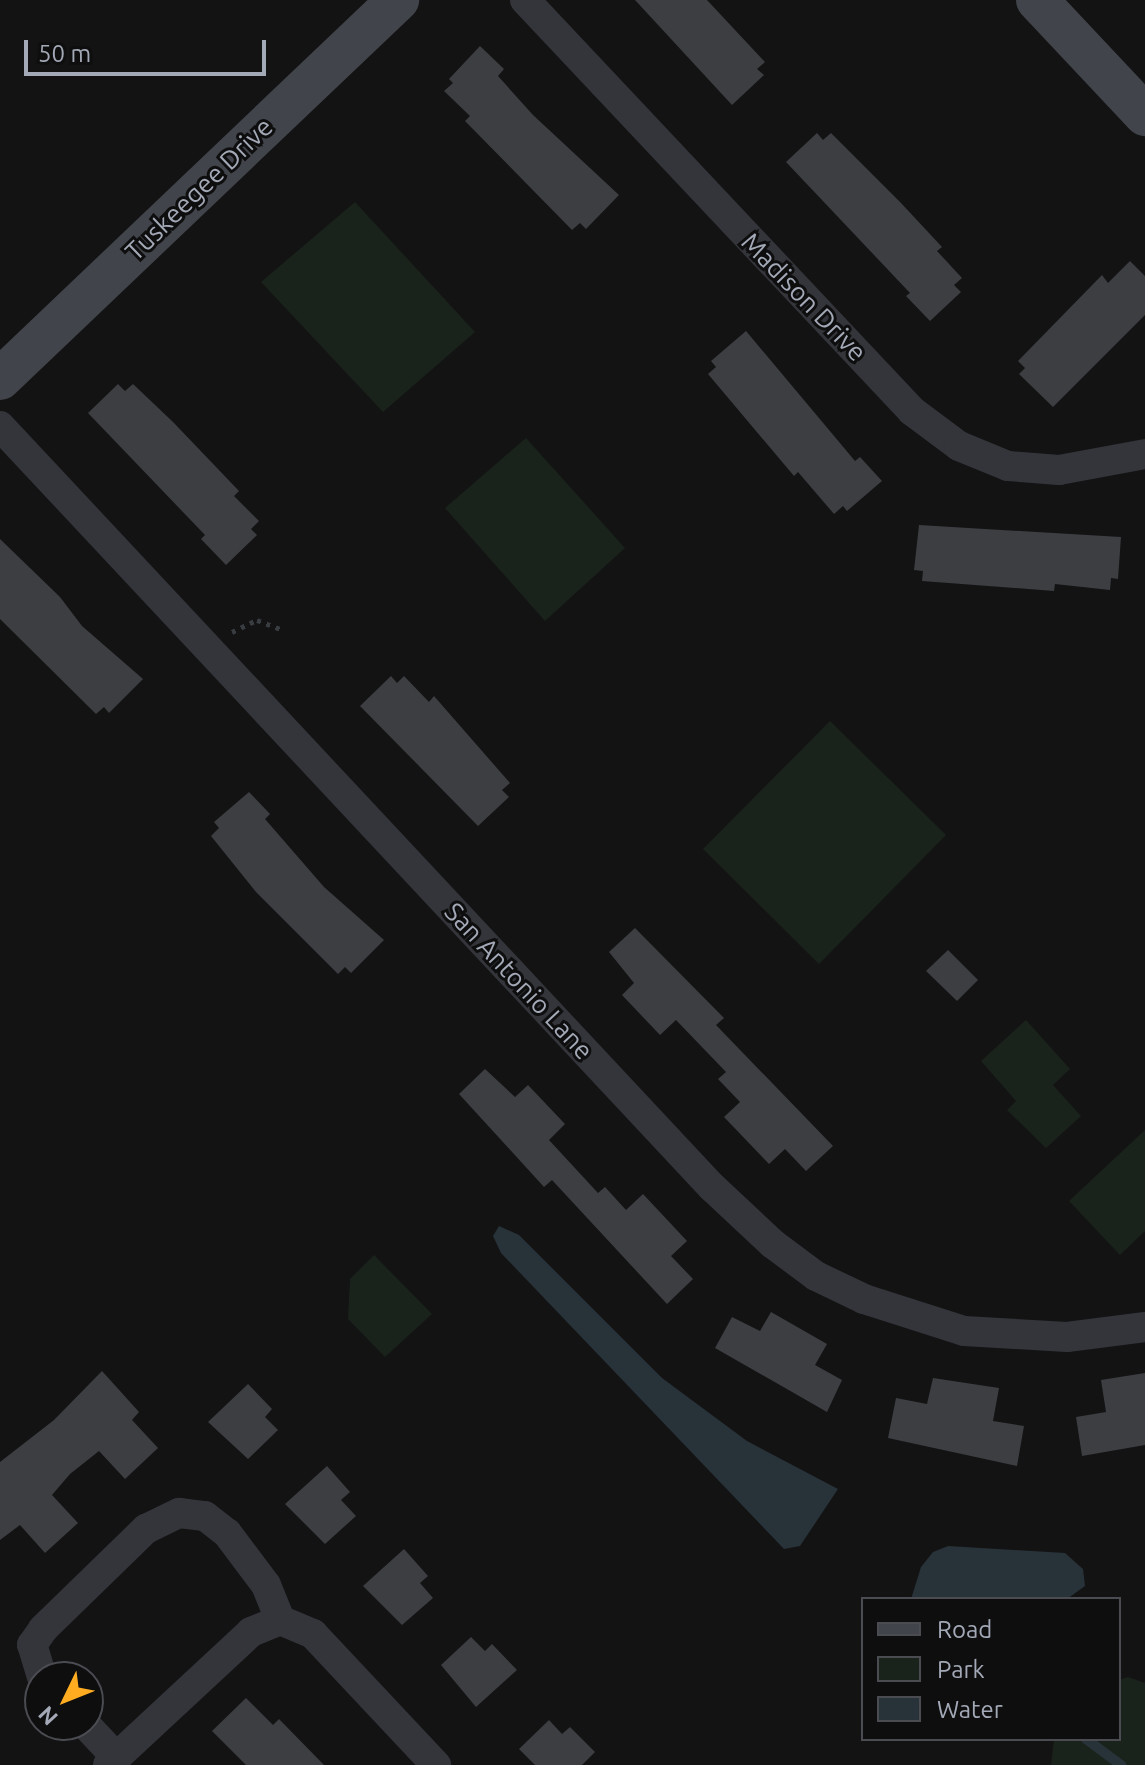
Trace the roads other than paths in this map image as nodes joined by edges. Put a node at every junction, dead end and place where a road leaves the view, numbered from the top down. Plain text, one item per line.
1 (398, 0) edge
2 (525, 0) edge
3 (1037, 0) edge
4 (1145, 115) edge
5 (0, 379) edge
6 (0, 426) edge
7 (1145, 454) edge
8 (1145, 1327) edge
9 (280, 1620) junction
10 (37, 1661) edge
11 (98, 1741) edge
12 (112, 1761) edge
13 (436, 1765) edge

1 - 5 street, Tuskeegee Drive
2 - 7 street, Madison Drive
3 - 4 street
6 - 8 street, San Antonio Lane
9 - 10 street
9 - 12 street
9 - 13 street
11 - 12 street

